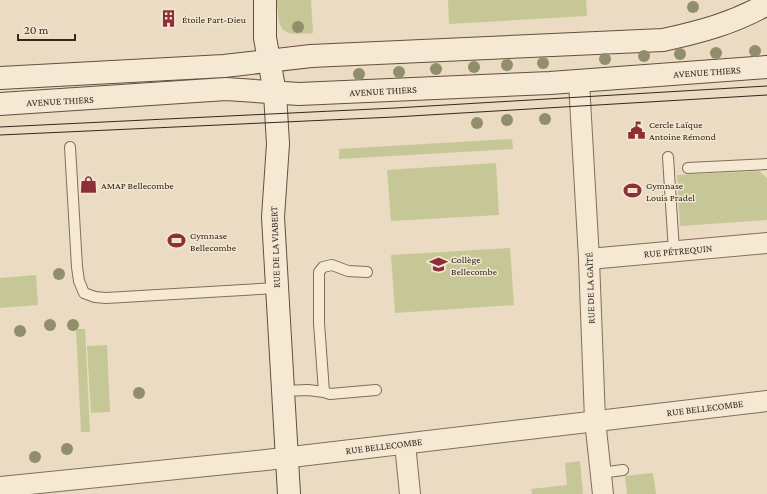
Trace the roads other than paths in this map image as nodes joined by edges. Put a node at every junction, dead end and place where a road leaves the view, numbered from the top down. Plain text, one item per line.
1 (266, 0) edge
2 (767, 4) edge
3 (269, 60) junction
4 (767, 67) edge
5 (0, 78) edge
6 (579, 82) junction
7 (275, 93) junction
8 (0, 104) edge
9 (70, 147) dead end
10 (668, 157) dead end
11 (767, 164) edge
12 (688, 168) dead end
13 (767, 242) edge
14 (674, 251) junction
15 (589, 259) junction
16 (367, 272) dead end
17 (277, 288) junction
18 (376, 390) dead end
19 (282, 391) junction
20 (324, 392) junction
21 (767, 401) edge
22 (595, 420) junction
23 (405, 444) junction
24 (287, 458) junction
25 (623, 470) dead end
26 (600, 473) junction
27 (0, 488) edge
28 (289, 494) edge
29 (410, 494) edge
30 (603, 494) edge

1 - 3 main road, RUE DE LA VIABERT
2 - 3 main road
3 - 5 main road
3 - 7 main road, RUE DE LA VIABERT
4 - 6 main road, AVENUE THIERS
6 - 7 main road, AVENUE THIERS
6 - 15 street, RUE DE LA GAÎTÉ
7 - 8 main road, AVENUE THIERS
7 - 17 main road, RUE DE LA VIABERT
9 - 17 lane
10 - 14 lane
11 - 12 lane
13 - 14 street, RUE PÉTREQUIN
14 - 15 street, RUE PÉTREQUIN
15 - 22 street, RUE DE LA GAÎTÉ
16 - 20 lane
17 - 19 main road, RUE DE LA VIABERT
18 - 20 lane
19 - 20 lane
19 - 24 main road, RUE DE LA VIABERT
21 - 22 street, RUE BELLECOMBE
22 - 23 street, RUE BELLECOMBE
22 - 26 street, RUE DE LA GAÎTÉ
23 - 24 street, RUE BELLECOMBE
23 - 29 street
24 - 27 street, RUE BELLECOMBE
24 - 28 main road, RUE DE LA VIABERT
25 - 26 lane
26 - 30 street, RUE DE LA GAÎTÉ

